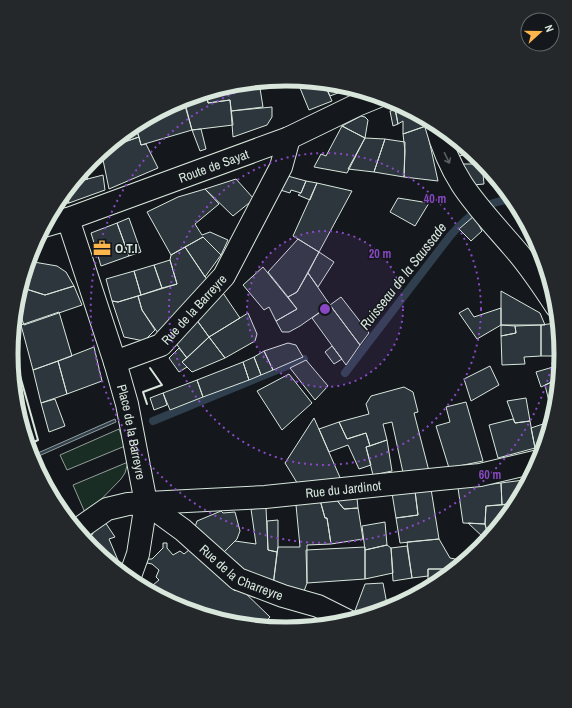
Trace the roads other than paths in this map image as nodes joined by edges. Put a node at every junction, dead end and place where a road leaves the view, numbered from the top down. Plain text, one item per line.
1 (371, 100) edge
2 (439, 134) edge
3 (289, 138) junction
4 (68, 220) junction
5 (52, 224) edge
6 (547, 294) edge
7 (115, 362) junction
8 (531, 463) edge
9 (146, 502) junction
10 (81, 527) edge
11 (131, 573) edge
12 (339, 617) edge

1 - 3 street, Route de Sayat
2 -> 6 street
3 - 4 street, Route de Sayat
3 - 7 street, Rue de la Barreyre
4 - 5 street, Route de Sayat
4 - 7 street
7 - 9 street, Place de la Barreyre
8 - 9 street, Rue du Jardinot
9 - 10 street, Rue du Jardinot
9 - 11 street, Place de la Barreyre
9 - 12 street, Rue de la Charreyre

